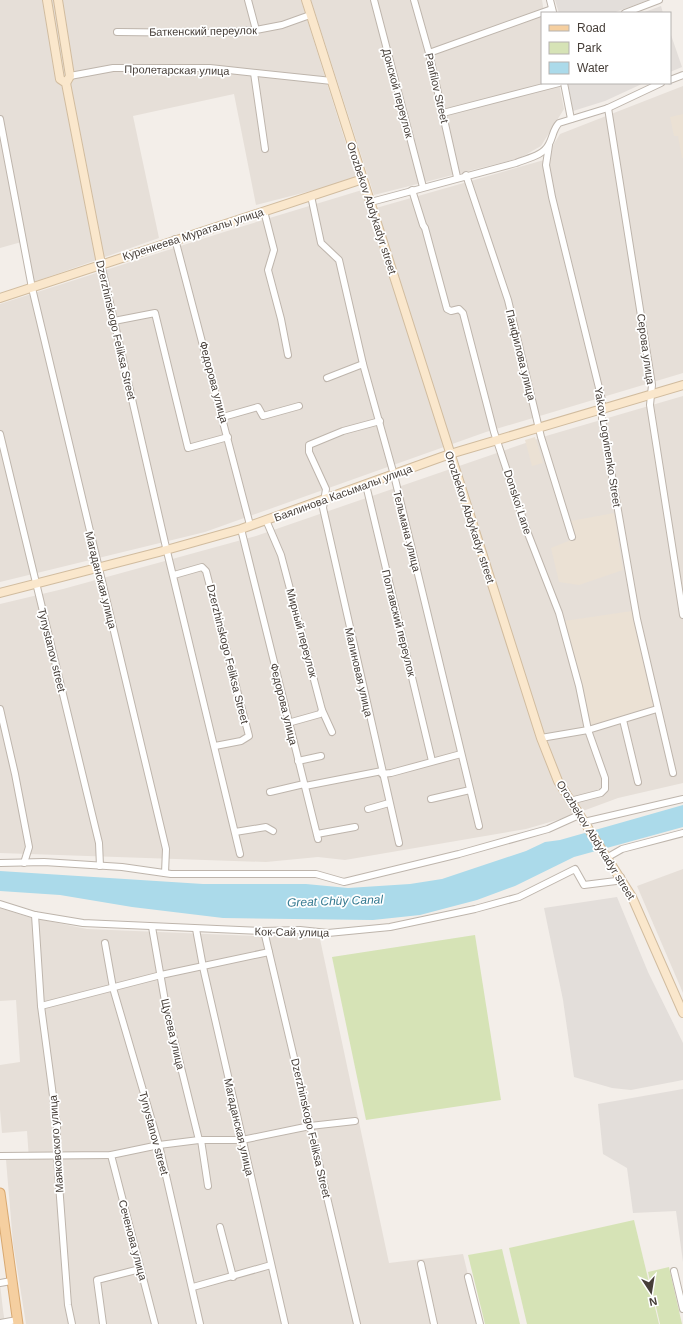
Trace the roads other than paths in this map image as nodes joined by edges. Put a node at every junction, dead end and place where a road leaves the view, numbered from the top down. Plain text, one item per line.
1 (47, 0) edge
2 (58, 0) edge
3 (248, 0) edge
4 (306, 0) edge
5 (374, 0) edge
6 (414, 0) edge
7 (550, 0) edge
8 (659, 0) edge
9 (652, 1) edge
10 (552, 11) edge
11 (628, 12) edge
12 (310, 15) junction
13 (541, 15) edge
14 (256, 30) junction
15 (117, 32) dead end
16 (429, 53) junction
17 (254, 73) junction
18 (683, 75) edge
19 (68, 80) junction
20 (671, 80) edge
21 (332, 81) junction
22 (555, 84) edge
23 (564, 84) edge
24 (660, 84) edge
25 (608, 108) junction
26 (443, 113) junction
27 (0, 119) edge
28 (571, 120) junction
29 (549, 145) junction
30 (265, 149) dead end
31 (466, 175) junction
32 (457, 178) junction
33 (363, 180) junction
34 (423, 187) junction
35 (412, 190) junction
36 (311, 196) junction
37 (371, 202) junction
38 (264, 211) junction
39 (176, 239) junction
40 (100, 264) junction
41 (32, 288) junction
42 (0, 298) edge
43 (114, 320) junction
44 (288, 355) dead end
45 (363, 364) junction
46 (327, 378) dead end
47 (683, 385) edge
48 (652, 394) junction
49 (299, 406) dead end
50 (602, 409) junction
51 (223, 417) junction
52 (380, 421) junction
53 (540, 427) junction
54 (0, 434) edge
55 (228, 437) junction
56 (497, 440) junction
57 (450, 454) junction
58 (394, 475) junction
59 (366, 485) junction
60 (324, 499) junction
61 (266, 520) junction
62 (250, 525) junction
63 (241, 529) junction
64 (572, 537) dead end
65 (167, 550) junction
66 (98, 569) junction
67 (174, 575) junction
68 (36, 584) junction
69 (0, 593) edge
70 (683, 615) edge
71 (0, 709) edge
72 (657, 709) junction
73 (322, 710) junction
74 (623, 720) junction
75 (288, 722) junction
76 (588, 730) junction
77 (332, 732) dead end
78 (541, 738) junction
79 (215, 746) junction
80 (461, 754) junction
81 (321, 756) dead end
82 (298, 761) junction
83 (432, 761) junction
84 (382, 773) junction
85 (673, 773) dead end
86 (638, 782) dead end
87 (305, 785) junction
88 (470, 790) junction
89 (270, 792) dead end
90 (431, 799) dead end
91 (683, 799) edge
92 (570, 801) junction
93 (389, 803) junction
94 (368, 809) dead end
95 (583, 821) junction
96 (479, 826) dead end
97 (355, 827) dead end
98 (273, 830) dead end
99 (235, 832) junction
100 (683, 833) edge
101 (399, 843) dead end
102 (240, 854) dead end
103 (607, 856) junction
104 (0, 863) edge
105 (24, 863) junction
106 (100, 866) junction
107 (165, 873) junction
108 (621, 877) junction
109 (0, 904) edge
110 (35, 915) junction
111 (152, 927) junction
112 (196, 929) junction
113 (264, 931) junction
114 (105, 943) dead end
115 (269, 952) junction
116 (203, 967) junction
117 (162, 975) junction
118 (113, 988) junction
119 (42, 1006) junction
120 (683, 1013) edge
121 (355, 1121) dead end
122 (310, 1126) junction
123 (200, 1140) junction
124 (242, 1140) junction
125 (159, 1145) junction
126 (111, 1155) junction
127 (0, 1156) edge
128 (57, 1157) junction
129 (208, 1186) dead end
130 (0, 1193) edge
131 (220, 1227) dead end
132 (3, 1241) edge
133 (421, 1264) dead end
134 (271, 1265) junction
135 (140, 1269) junction
136 (674, 1271) dead end
137 (232, 1277) junction
138 (468, 1277) dead end
139 (11, 1281) junction
140 (0, 1282) edge
141 (193, 1287) junction
142 (683, 1310) edge
143 (18, 1322) edge
144 (0, 1323) edge
145 (72, 1324) edge
146 (103, 1324) edge
147 (155, 1324) edge
148 (200, 1324) edge
149 (284, 1324) edge
150 (357, 1324) edge
151 (434, 1324) edge
152 (480, 1324) edge

1 - 19 street, Dzerzhinskogo Feliksa Street
2 - 19 street, Dzerzhinskogo Feliksa Street
3 - 14 street
4 - 12 street, Orozbekov Abdykadyr street
5 - 34 street, Донской переулок
6 - 16 street, Panfilov Street
7 - 10 street
8 - 9 street
9 - 11 street
12 - 14 street, Баткенский переулок
12 - 21 street, Orozbekov Abdykadyr street
13 - 16 street
14 - 15 street, Баткенский переулок
16 - 26 street, Panfilov Street
17 - 19 street, Пролетарская улица
17 - 21 street, Пролетарская улица
17 - 30 street
18 - 20 street
19 - 40 street, Dzerzhinskogo Feliksa Street
21 - 33 street, Orozbekov Abdykadyr street
22 - 26 street
23 - 28 street
24 - 25 street
25 - 28 street
25 - 48 street, Серова улица
26 - 32 street, Panfilov Street
27 - 41 street, Магаданская улица
28 - 29 street
29 - 31 street
29 - 50 street, Yakov Logvinenko Street
31 - 32 street
31 - 53 street, Панфилова улица
32 - 34 street
33 - 36 street, Куренкеева Мураталы улица
33 - 37 street, Orozbekov Abdykadyr street
34 - 35 street
35 - 37 street
35 - 56 street, Donskoi Lane
36 - 38 street, Куренкеева Мураталы улица
36 - 45 street, Тельмана улица
37 - 57 street, Orozbekov Abdykadyr street
38 - 39 street, Куренкеева Мураталы улица
38 - 44 street
39 - 40 street, Куренкеева Мураталы улица
39 - 51 street, Федорова улица
40 - 41 street, Куренкеева Мураталы улица
40 - 43 street, Dzerzhinskogo Feliksa Street
41 - 42 street, Куренкеева Мураталы улица
41 - 66 street, Магаданская улица
43 - 55 street
43 - 65 street, Dzerzhinskogo Feliksa Street
45 - 46 street
45 - 52 street, Тельмана улица
47 - 48 street, Баялинова Касымалы улица
48 - 50 street, Баялинова Касымалы улица
48 - 70 street, Серова улица
49 - 51 street
50 - 53 street, Баялинова Касымалы улица
50 - 72 street, Yakov Logvinenko Street
51 - 55 street, Федорова улица
52 - 58 street, Тельмана улица
52 - 60 street, Малиновая улица
53 - 56 street, Баялинова Касымалы улица
53 - 64 street, Панфилова улица
54 - 68 street, Tynystanov street
55 - 62 street, Федорова улица
56 - 57 street, Баялинова Касымалы улица
56 - 76 street, Donskoi Lane
57 - 58 street, Баялинова Касымалы улица
57 - 78 street, Orozbekov Abdykadyr street
58 - 59 street, Баялинова Касымалы улица
58 - 80 street, Тельмана улица
59 - 60 street, Баялинова Касымалы улица
59 - 83 street, Полтавский переулок
60 - 61 street, Баялинова Касымалы улица
60 - 84 street, Малиновая улица
61 - 62 street, Баялинова Касымалы улица
61 - 73 street, Мирный переулок
62 - 63 street, Баялинова Касымалы улица
63 - 65 street, Баялинова Касымалы улица
63 - 75 street, Федорова улица
65 - 66 street, Баялинова Касымалы улица
65 - 67 street, Dzerzhinskogo Feliksa Street
66 - 68 street, Баялинова Касымалы улица
66 - 107 street, Магаданская улица
67 - 79 street, Dzerzhinskogo Feliksa Street
67 - 79 street, Dzerzhinskogo Feliksa Street
68 - 69 street, Баялинова Касымалы улица
68 - 106 street, Tynystanov street
71 - 105 street
72 - 74 street
72 - 85 street, Yakov Logvinenko Street
73 - 75 street
73 - 77 street, Мирный переулок
74 - 76 street
74 - 86 street
75 - 82 street, Федорова улица
76 - 78 street
76 - 92 street, Donskoi Lane
78 - 92 street, Orozbekov Abdykadyr street
79 - 99 street, Dzerzhinskogo Feliksa Street
80 - 83 street
80 - 88 street, Тельмана улица
81 - 82 street
82 - 87 street, Федорова улица
83 - 84 street
84 - 87 street
84 - 93 street, Малиновая улица
87 - 89 street
87 - 97 street, Федорова улица
88 - 90 street
88 - 96 street, Тельмана улица
91 - 95 street
92 - 95 street, Orozbekov Abdykadyr street
93 - 94 street
93 - 101 street, Малиновая улица
95 - 103 street, Orozbekov Abdykadyr street
95 - 107 street
98 - 99 street
99 - 102 street, Dzerzhinskogo Feliksa Street
100 - 103 street
103 - 108 street, Orozbekov Abdykadyr street
104 - 105 street
105 - 106 street
106 - 107 street
108 - 113 street, Кок-Сай улица
108 - 120 street, Orozbekov Abdykadyr street
109 - 110 street, Кок-Сай улица
110 - 111 street, Кок-Сай улица
110 - 119 street, Маяковского улица
111 - 112 street, Кок-Сай улица
111 - 117 street, Щусева улица
112 - 113 street, Кок-Сай улица
112 - 116 street, Магаданская улица
113 - 115 street, Dzerzhinskogo Feliksa Street
114 - 118 street, Tynystanov street
115 - 116 street
115 - 122 street, Dzerzhinskogo Feliksa Street
116 - 117 street
116 - 124 street, Магаданская улица
117 - 118 street
117 - 123 street, Щусева улица
118 - 119 street
118 - 125 street, Tynystanov street
119 - 128 street, Маяковского улица
121 - 122 street
122 - 124 street
122 - 150 street, Dzerzhinskogo Feliksa Street
123 - 124 street
123 - 125 street
123 - 129 street, Щусева улица
124 - 134 street, Магаданская улица
125 - 126 street
125 - 141 street, Tynystanov street
126 - 128 street
126 - 135 street, Сеченова улица
127 - 128 street
128 - 145 street, Маяковского улица
130 - 132 main road
131 - 137 street
132 - 139 main road
133 - 151 street
134 - 137 street
134 - 149 street, Магаданская улица
135 - 146 street
135 - 147 street, Сеченова улица
136 - 142 street
137 - 141 street
138 - 152 street
139 - 140 street
139 - 143 main road
141 - 148 street, Tynystanov street
143 - 144 street

